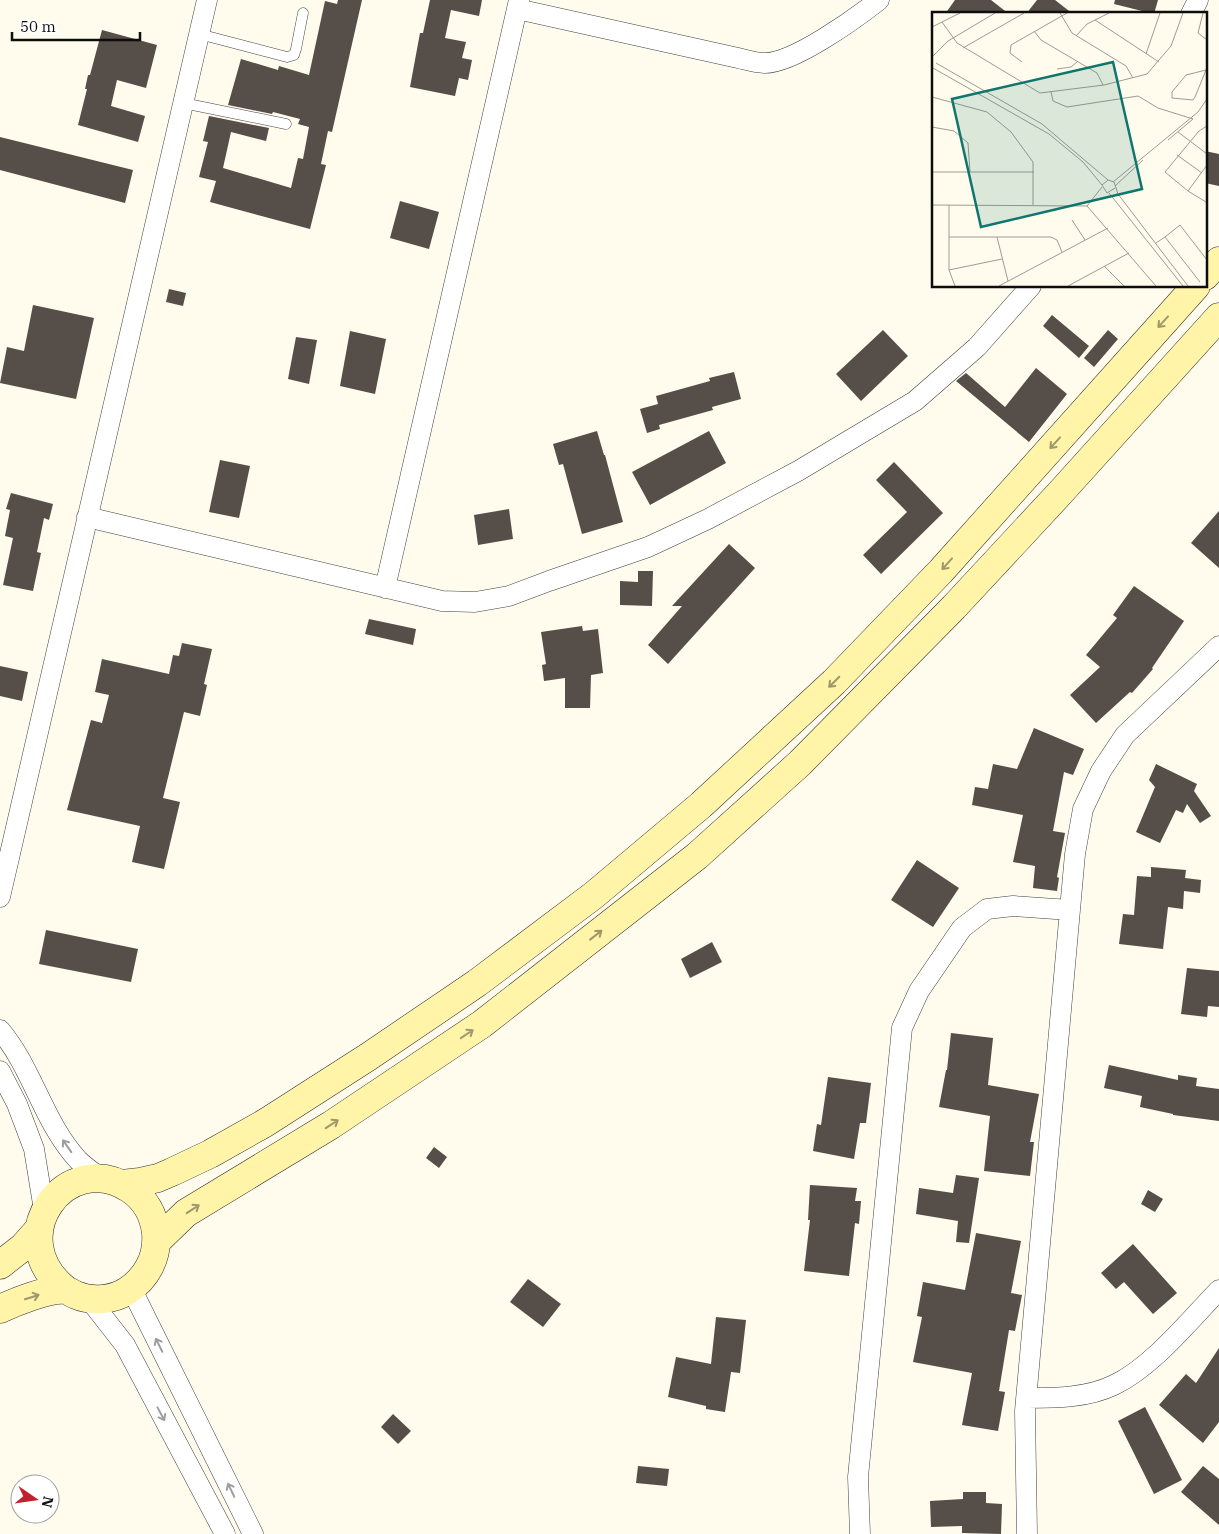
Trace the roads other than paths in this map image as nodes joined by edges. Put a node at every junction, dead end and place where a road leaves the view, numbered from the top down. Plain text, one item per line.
1 (207, 0) edge
2 (879, 0) edge
3 (1198, 0) edge
4 (518, 5) edge
5 (1192, 12) edge
6 (303, 13) dead end
7 (199, 34) junction
8 (183, 103) junction
9 (286, 124) dead end
10 (1219, 261) edge
11 (1206, 275) edge
12 (1029, 288) edge
13 (1194, 288) edge
14 (1219, 317) edge
15 (87, 518) junction
16 (384, 588) junction
17 (1219, 646) edge
18 (0, 897) edge
19 (1070, 910) junction
20 (0, 1030) edge
21 (0, 1071) edge
22 (112, 1181) junction
23 (41, 1220) junction
24 (157, 1241) junction
25 (0, 1264) edge
26 (131, 1288) junction
27 (1219, 1290) edge
28 (77, 1294) junction
29 (0, 1309) edge
30 (1027, 1398) junction
31 (225, 1534) edge
32 (253, 1534) edge
33 (860, 1534) edge
34 (1027, 1534) edge

1 - 7 street
2 - 4 street
3 - 5 street
4 - 16 street
6 - 7 lane
7 - 8 street
8 - 9 lane
8 - 15 street
10 - 11 main road
12 - 16 street
13 -> 22 main road
24 -> 14 main road
15 - 16 street
15 - 18 street
17 - 19 street
19 - 30 street
19 - 33 street
22 -> 20 street
21 - 23 street
22 - 23 main road
22 - 24 main road
23 - 25 main road
23 - 28 main road
24 - 26 main road
26 - 28 main road
32 -> 26 street
27 - 30 street
29 -> 28 main road
28 -> 31 street
30 - 34 street

